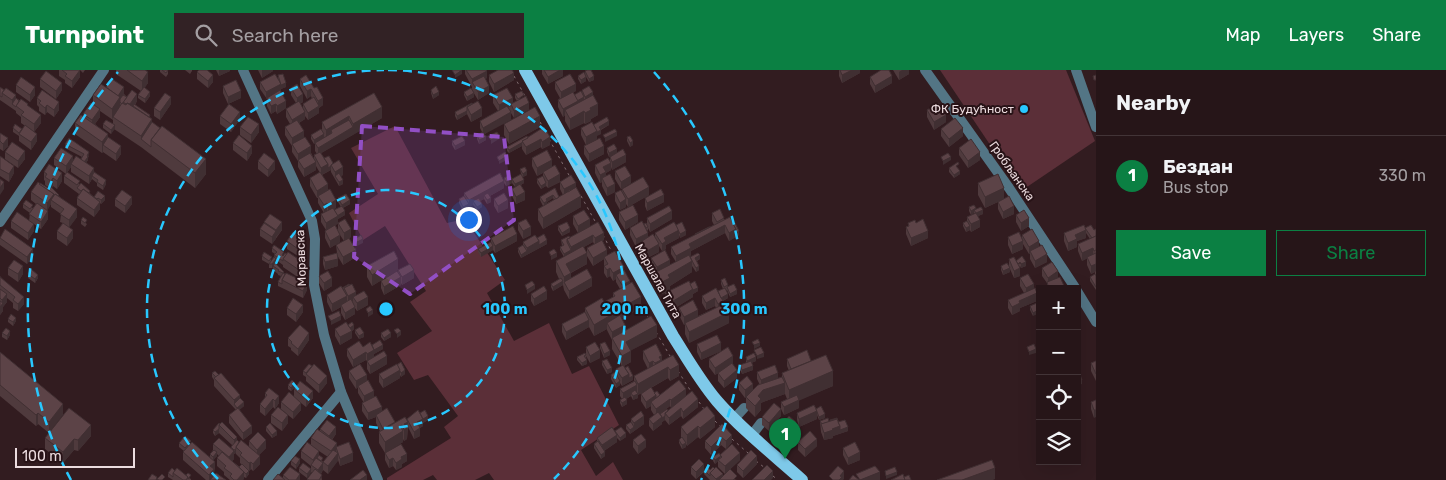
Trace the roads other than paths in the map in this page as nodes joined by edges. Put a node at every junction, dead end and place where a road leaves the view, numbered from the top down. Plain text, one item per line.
1 (104, 70) edge
2 (243, 70) edge
3 (525, 70) edge
4 (925, 70) edge
5 (1076, 70) edge
6 (1096, 127) edge
7 (0, 222) edge
8 (1074, 285) edge
9 (1081, 297) edge
10 (1096, 322) edge
11 (341, 392) junction
12 (744, 408) dead end
13 (734, 419) junction
14 (761, 423) edge
15 (752, 435) junction
16 (268, 480) edge
17 (378, 480) edge
18 (802, 480) edge

1 - 7 street
2 - 11 street, Моравска
3 - 13 main road, Маршала Тита
4 - 8 street, Гробљанска
5 - 6 street
9 - 10 street, Гробљанска
11 - 16 street
11 - 17 street, Моравска
12 - 13 street
13 - 15 main road, Маршала Тита
14 - 15 street
15 - 18 main road, Маршала Тита

